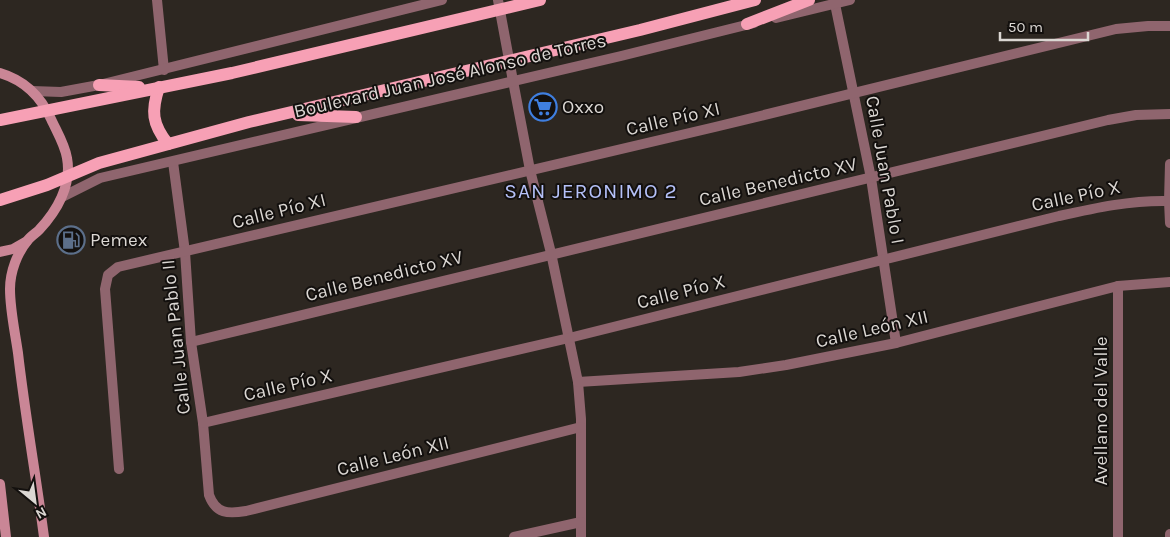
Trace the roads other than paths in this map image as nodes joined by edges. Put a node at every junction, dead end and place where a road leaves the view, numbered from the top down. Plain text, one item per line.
1 (157, 0) edge
2 (442, 0) edge
3 (540, 0) edge
4 (755, 0) edge
5 (809, 0) edge
6 (850, 0) edge
7 (835, 4) junction
8 (499, 5) edge
9 (747, 24) junction
10 (1170, 26) edge
11 (509, 60) junction
12 (164, 70) junction
13 (1, 71) edge
14 (513, 81) junction
15 (99, 85) junction
16 (159, 87) junction
17 (32, 91) junction
18 (854, 93) junction
19 (48, 111) junction
20 (282, 114) junction
21 (1170, 114) edge
22 (356, 117) junction
23 (0, 120) edge
24 (168, 144) junction
25 (173, 162) junction
26 (1170, 164) edge
27 (530, 170) junction
28 (68, 175) junction
29 (871, 178) junction
30 (62, 197) junction
31 (0, 200) edge
32 (1169, 201) junction
33 (1170, 223) edge
34 (28, 240) junction
35 (0, 252) edge
36 (184, 252) junction
37 (551, 253) junction
38 (883, 260) junction
39 (1170, 282) edge
40 (1118, 286) junction
41 (569, 338) junction
42 (191, 342) junction
43 (896, 343) junction
44 (578, 382) junction
45 (203, 423) junction
46 (581, 427) junction
47 (119, 469) dead end
48 (0, 484) edge
49 (215, 507) joint
50 (581, 522) junction
51 (6, 537) edge
52 (44, 537) edge
53 (514, 537) edge
54 (582, 537) edge
55 (1118, 537) edge

1 - 12 street
2 - 12 street
3 - 8 main road
4 - 11 main road, Boulevard Juan José Alonso de Torres
5 - 9 main road
6 - 7 street, Boulevard Juan José Alonso de Torres
7 - 9 street, Boulevard Juan José Alonso de Torres
7 - 18 street, Calle Juan Pablo I
8 - 11 street
8 - 16 main road
9 - 14 street, Boulevard Juan José Alonso de Torres
10 - 18 street, Calle Pío XI
11 - 14 street
11 - 20 main road, Boulevard Juan José Alonso de Torres
12 - 15 street
13 - 17 main road
14 - 22 street, Boulevard Juan José Alonso de Torres
14 - 27 street
15 - 16 main road
15 - 17 street
16 - 19 main road
16 - 24 main road
17 - 19 main road
18 - 27 street, Calle Pío XI
18 - 29 street, Calle Juan Pablo I
19 - 23 main road
19 - 28 main road
20 - 22 main road
20 - 24 main road, Boulevard Juan José Alonso de Torres
21 - 29 street, Calle Benedicto XV
22 - 25 street, Boulevard Juan José Alonso de Torres
24 - 28 main road, Boulevard Juan José Alonso de Torres
25 - 30 street, Boulevard Juan José Alonso de Torres
25 - 36 street, Calle Juan Pablo II
26 - 32 street
27 - 36 street, Calle Pío XI
27 - 37 street
28 - 30 main road
28 - 31 main road, Boulevard Juan José Alonso de Torres
29 - 37 street, Calle Benedicto XV
29 - 38 street, Calle Juan Pablo I
30 - 34 main road
32 - 33 street
32 - 38 street, Calle Pío X
34 - 35 main road
34 - 52 main road
36 - 42 street, Calle Juan Pablo II
36 - 47 street, Calle Pío XI
37 - 41 street
37 - 42 street, Calle Benedicto XV
38 - 41 street, Calle Pío X
38 - 43 street, Calle Juan Pablo I
39 - 40 street, Calle León XII
40 - 43 street, Calle León XII
40 - 55 street, Avellano del Valle
41 - 44 street
41 - 45 street, Calle Pío X
42 - 45 street, Calle Juan Pablo II
43 - 44 street, Calle León XII
44 - 46 street
45 - 49 street, Calle Juan Pablo II
46 - 49 street, Calle León XII
46 - 50 street
48 - 51 main road
50 - 53 street
50 - 54 street

